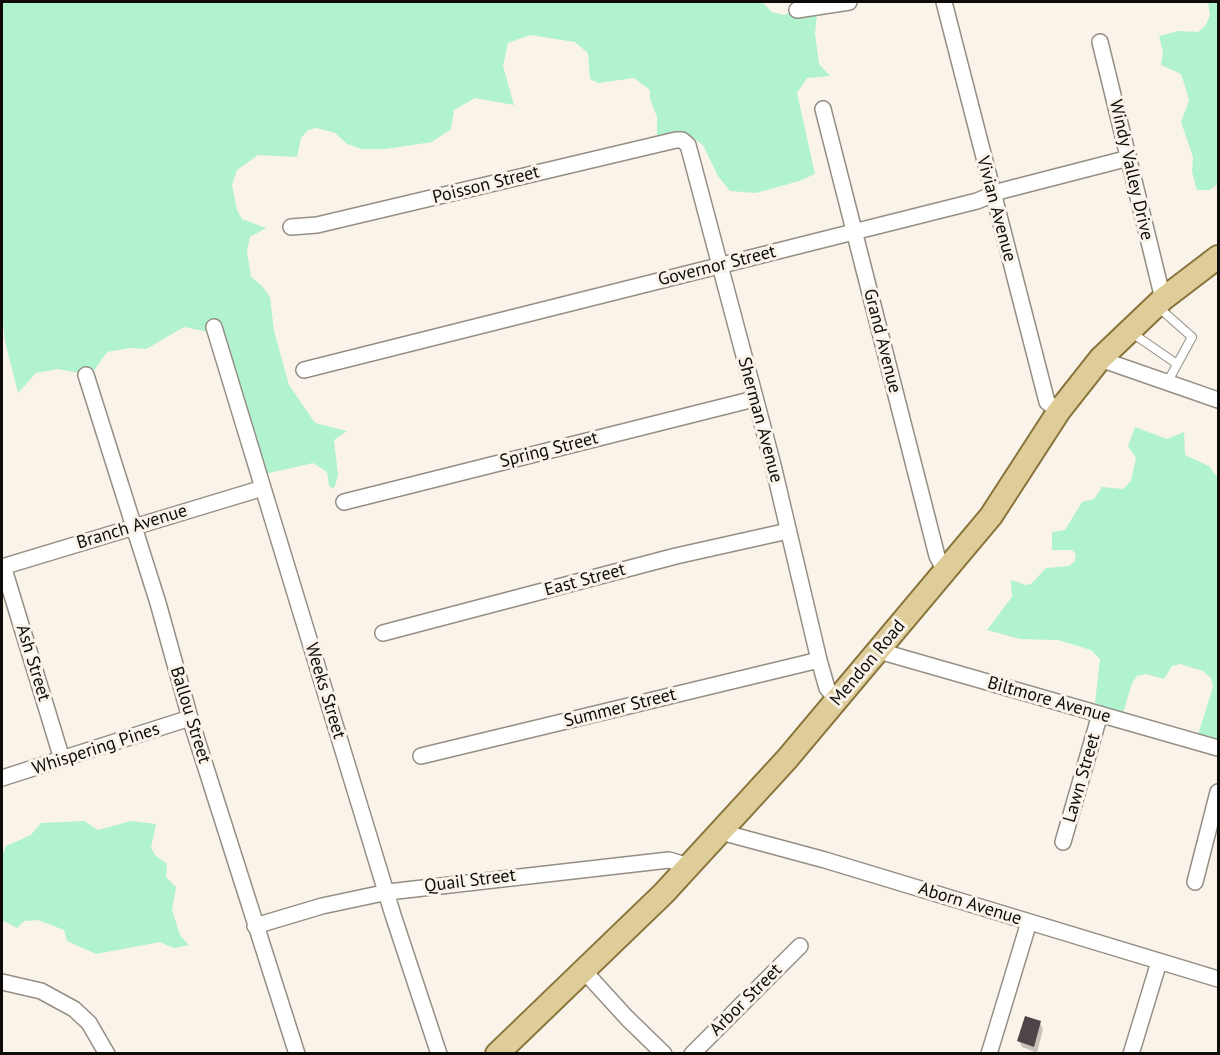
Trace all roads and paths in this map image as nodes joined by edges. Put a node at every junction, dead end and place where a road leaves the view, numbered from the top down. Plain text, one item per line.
1 (849, 2) edge
2 (944, 2) edge
3 (797, 10) dead end
4 (1100, 42) dead end
5 (823, 108) dead end
6 (682, 140) joint
7 (1129, 158) junction
8 (992, 195) junction
9 (291, 227) dead end
10 (855, 231) junction
11 (1218, 257) edge
12 (721, 265) junction
13 (1160, 302) junction
14 (214, 327) dead end
15 (1128, 330) junction
16 (1101, 359) junction
17 (1177, 364) junction
18 (304, 370) dead end
19 (86, 375) dead end
20 (1167, 383) junction
21 (754, 399) junction
22 (1218, 400) edge
23 (1059, 411) junction
24 (263, 488) junction
25 (344, 502) dead end
26 (134, 526) junction
27 (788, 531) junction
28 (2, 567) edge
29 (945, 571) junction
30 (383, 633) dead end
31 (879, 651) junction
32 (819, 660) junction
33 (837, 700) junction
34 (1100, 714) junction
35 (190, 718) junction
36 (1218, 748) edge
37 (421, 756) dead end
38 (62, 759) junction
39 (2, 778) edge
40 (1218, 792) edge
41 (721, 832) junction
42 (1063, 842) dead end
43 (689, 866) junction
44 (1195, 882) dead end
45 (387, 892) junction
46 (1029, 922) junction
47 (255, 926) junction
48 (800, 946) dead end
49 (1159, 962) junction
50 (585, 972) junction
51 (1218, 979) edge
52 (2, 982) edge
53 (107, 1053) edge
54 (297, 1053) edge
55 (439, 1053) edge
56 (497, 1053) edge
57 (664, 1053) edge
58 (692, 1053) edge
59 (988, 1053) edge
60 (1131, 1053) edge

1 - 3 street
2 - 8 street, Vivian Avenue
4 - 7 street, Windy Valley Drive
5 - 10 street, Grand Avenue
6 - 9 street, Poisson Street
6 - 12 street, Sherman Avenue
7 - 8 street, Governor Street
7 - 13 street, Windy Valley Drive
8 - 10 street, Governor Street
8 - 23 street, Vivian Avenue
10 - 12 street, Governor Street
10 - 29 street, Grand Avenue
11 - 13 main road, Mendon Road
12 - 18 street, Governor Street
12 - 21 street, Sherman Avenue
13 - 15 main road, Mendon Road
13 - 17 lane
14 - 24 street, Weeks Street
15 - 16 main road, Mendon Road
15 - 17 lane
16 - 20 street
16 - 23 main road, Mendon Road
17 - 20 lane
19 - 26 street, Ballou Street
20 - 22 street
21 - 25 street, Spring Street
21 - 27 street, Sherman Avenue
23 - 29 main road, Mendon Road
24 - 26 street, Branch Avenue
24 - 45 street, Weeks Street
26 - 28 street, Branch Avenue
26 - 35 street, Ballou Street
27 - 30 street, East Street
27 - 32 street, Sherman Avenue
28 - 38 street, Ash Street
29 - 31 main road, Mendon Road
31 - 33 main road, Mendon Road
31 - 34 street, Biltmore Avenue
32 - 33 street, Sherman Avenue
32 - 37 street, Summer Street
33 - 41 main road, Mendon Road
34 - 36 street, Biltmore Avenue
34 - 42 street, Lawn Street
35 - 38 street, Whispering Pines
35 - 47 street, Ballou Street
38 - 39 street, Whispering Pines
40 - 44 street
41 - 43 main road, Mendon Road
41 - 46 street, Aborn Avenue
43 - 45 street, Quail Street
43 - 50 main road, Mendon Road
45 - 47 street, Quail Street
45 - 55 street, Weeks Street
46 - 49 street, Aborn Avenue
46 - 59 street
47 - 54 street, Ballou Street
48 - 58 street, Arbor Street
49 - 51 street, Aborn Avenue
49 - 60 street
50 - 56 main road, Mendon Road
50 - 57 street
52 - 53 street

